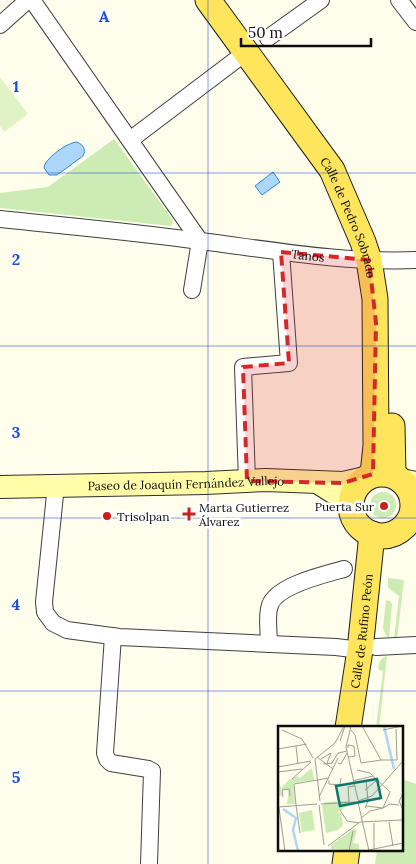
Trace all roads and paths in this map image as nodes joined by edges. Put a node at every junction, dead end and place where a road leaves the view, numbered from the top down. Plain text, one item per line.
1 (30, 0) edge
2 (208, 0) edge
3 (226, 0) edge
4 (321, 0) edge
5 (399, 0) edge
6 (416, 22) edge
7 (0, 25) edge
8 (268, 38) dead end
9 (241, 56) dead end
10 (130, 140) junction
11 (0, 219) edge
12 (200, 241) junction
13 (281, 252) junction
14 (376, 260) junction
15 (416, 260) edge
16 (192, 290) dead end
17 (390, 478) edge
18 (247, 481) junction
19 (317, 482) junction
20 (56, 485) junction
21 (0, 487) edge
22 (351, 508) junction
23 (414, 511) edge
24 (381, 535) junction
25 (344, 569) dead end
26 (113, 636) junction
27 (269, 644) junction
28 (416, 645) edge
29 (368, 649) junction
30 (349, 726) edge
31 (365, 726) edge
32 (149, 864) edge

1 - 7 street
1 - 10 street
2 - 14 main road, Calle de Pedro Sobrado
3 - 14 main road, Calle de Pedro Sobrado
4 - 8 street
5 - 6 street
9 - 10 street
10 - 12 street
11 - 12 street, Tanos
12 - 13 street, Tanos
12 - 16 street
13 - 14 street, Tanos
13 - 18 street
14 - 15 street, Tanos
14 - 17 main road, Calle de Pedro Sobrado
17 - 19 street, Paseo de Joaquín Fernández Vallejo
17 - 22 main road
17 - 23 main road
18 - 19 street, Paseo de Joaquín Fernández Vallejo
18 - 20 street, Paseo de Joaquín Fernández Vallejo
19 - 22 street
20 - 21 street, Paseo de Joaquín Fernández Vallejo
20 - 26 street
22 - 24 main road
23 - 24 main road
24 - 29 main road, Calle de Rufino Peón
25 - 27 street
26 - 27 street
26 - 32 street
27 - 29 street
28 - 29 street
29 - 30 main road, Calle de Rufino Peón
29 - 31 main road, Calle de Rufino Peón

